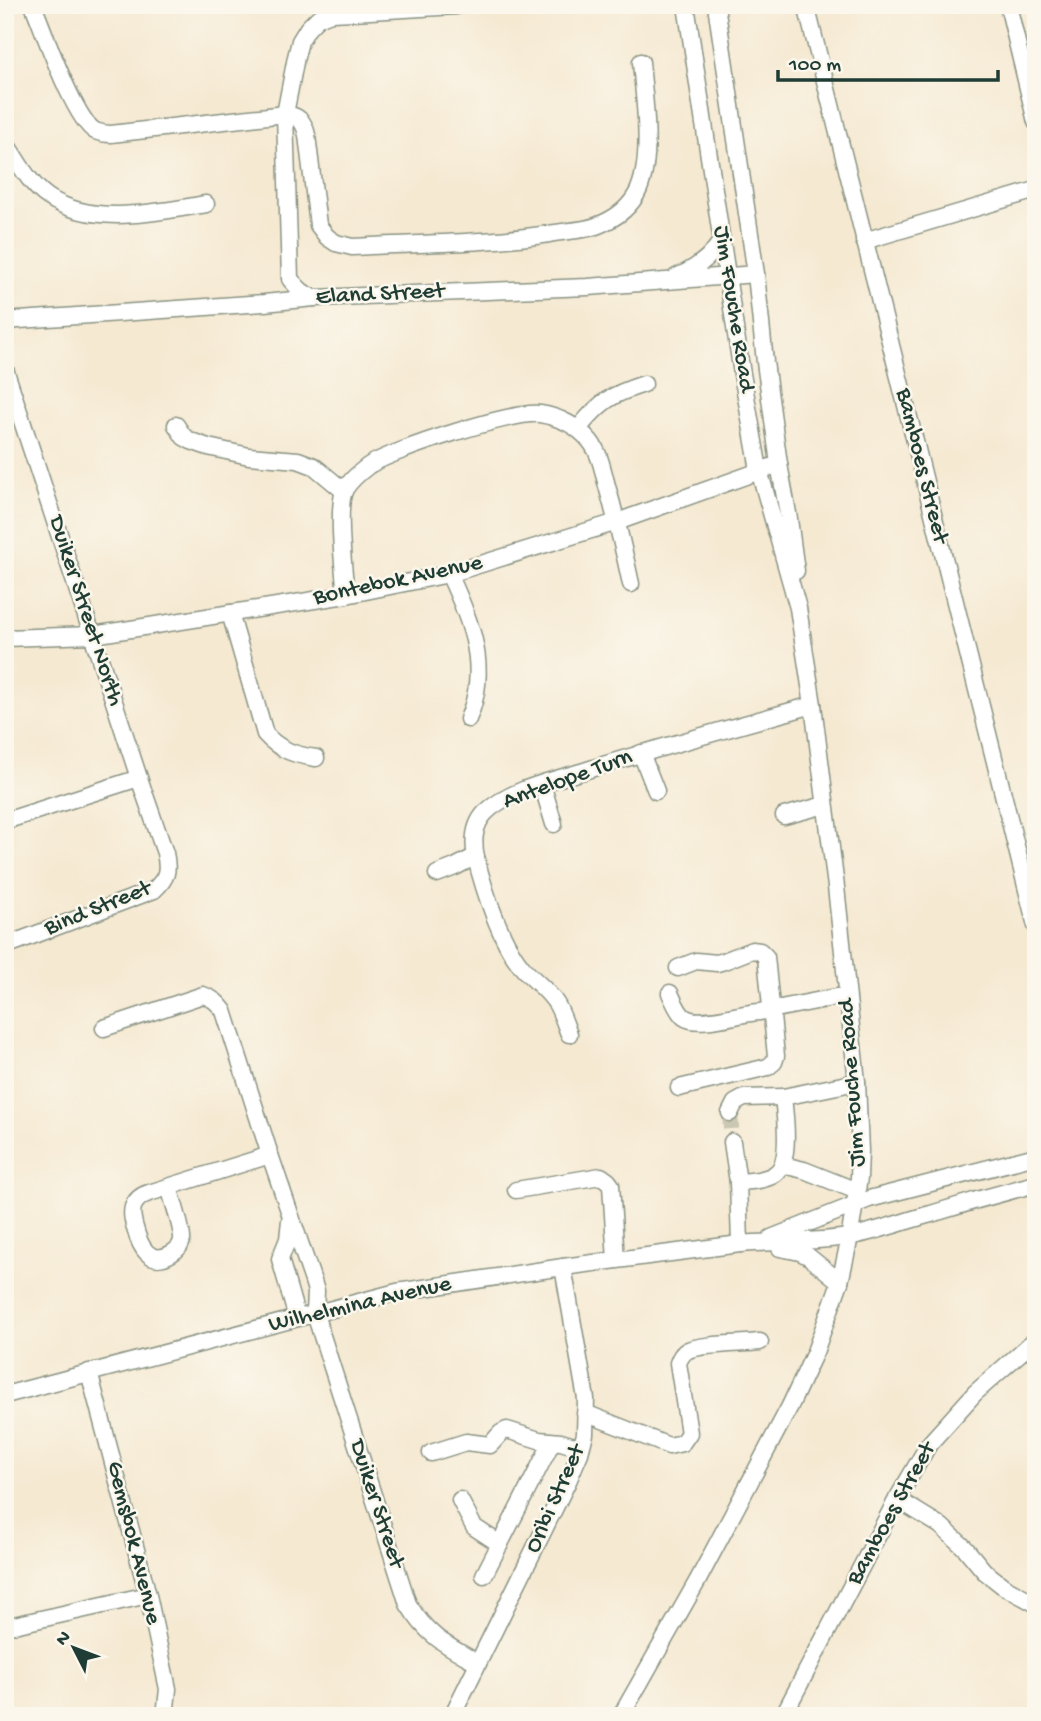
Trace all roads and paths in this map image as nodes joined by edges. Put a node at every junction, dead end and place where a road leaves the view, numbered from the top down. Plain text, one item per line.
1 (33, 5) edge
2 (686, 5) edge
3 (716, 5) edge
4 (806, 5) edge
5 (1007, 5) edge
6 (456, 6) edge
7 (353, 8) edge
8 (641, 62) dead end
9 (285, 114) junction
10 (1036, 121) edge
11 (5, 142) edge
12 (1036, 190) edge
13 (206, 204) dead end
14 (722, 240) junction
15 (864, 241) junction
16 (756, 274) junction
17 (728, 275) junction
18 (290, 279) junction
19 (668, 281) junction
20 (314, 298) junction
21 (264, 303) junction
22 (5, 321) edge
23 (7, 379) edge
24 (644, 384) dead end
25 (176, 425) dead end
26 (578, 429) junction
27 (779, 464) junction
28 (759, 470) junction
29 (344, 491) junction
30 (617, 522) junction
31 (449, 574) junction
32 (631, 584) dead end
33 (346, 594) junction
34 (798, 608) junction
35 (230, 613) junction
36 (93, 635) junction
37 (5, 638) edge
38 (813, 705) junction
39 (467, 719) dead end
40 (641, 753) junction
41 (316, 758) dead end
42 (139, 778) junction
43 (542, 784) junction
44 (656, 792) dead end
45 (825, 805) junction
46 (783, 816) dead end
47 (5, 821) edge
48 (554, 824) dead end
49 (166, 853) joint
50 (476, 856) junction
51 (437, 874) dead end
52 (1036, 926) edge
53 (5, 946) edge
54 (678, 968) dead end
55 (670, 993) dead end
56 (847, 995) junction
57 (770, 1010) junction
58 (104, 1028) dead end
59 (569, 1034) dead end
60 (857, 1082) junction
61 (679, 1088) dead end
62 (783, 1097) junction
63 (730, 1113) dead end
64 (733, 1142) tunnel mouth
65 (270, 1155) junction
66 (1036, 1156) edge
67 (783, 1165) junction
68 (738, 1182) junction
69 (1036, 1184) edge
70 (169, 1187) dead end
71 (516, 1190) dead end
72 (856, 1197) junction
73 (290, 1217) junction
74 (850, 1236) junction
75 (752, 1242) junction
76 (616, 1260) junction
77 (563, 1267) junction
78 (840, 1282) junction
79 (315, 1314) junction
80 (297, 1318) junction
81 (1036, 1339) edge
82 (760, 1342) dead end
83 (89, 1372) junction
84 (5, 1395) edge
85 (586, 1413) junction
86 (552, 1442) junction
87 (581, 1448) junction
88 (431, 1453) dead end
89 (897, 1499) junction
90 (460, 1500) dead end
91 (500, 1544) junction
92 (484, 1575) dead end
93 (148, 1595) junction
94 (1036, 1604) edge
95 (5, 1628) edge
96 (478, 1664) junction
97 (165, 1716) edge
98 (452, 1716) edge
99 (621, 1716) edge
100 (783, 1716) edge

1 - 9 street
2 - 14 street, Jim Fouche Road
3 - 16 street, Jim Fouche Road
4 - 15 street, Bamboes Street
5 - 10 street
6 - 7 street
7 - 9 street
8 - 9 street
9 - 18 street
11 - 13 street
12 - 15 street
14 - 17 street, Jim Fouche Road
14 - 19 street
15 - 52 street, Bamboes Street
16 - 17 street, Eland Street
16 - 27 street, Jim Fouche Road
17 - 19 street, Eland Street
17 - 28 street, Jim Fouche Road
18 - 20 street
18 - 21 street
19 - 20 street, Eland Street
20 - 21 street, Eland Street
21 - 22 street, Eland Street
23 - 36 street, Duiker Street North
24 - 26 street
25 - 29 street
26 - 29 street
26 - 30 street
27 - 28 street, Bontebok Avenue
27 - 34 street, Jim Fouche Road
28 - 30 street, Bontebok Avenue
28 - 34 street, Jim Fouche Road
29 - 33 street
30 - 31 street, Bontebok Avenue
30 - 32 street
31 - 33 street, Bontebok Avenue
31 - 39 street
33 - 35 street, Bontebok Avenue
34 - 38 street, Jim Fouche Road
35 - 36 street, Bontebok Avenue
35 - 41 street
36 - 37 street, Bontebok Avenue
36 - 42 street, Duiker Street North
38 - 40 street, Antelope Turn
38 - 45 street, Jim Fouche Road
40 - 43 street, Antelope Turn
40 - 44 street
42 - 47 street
42 - 49 street, Duiker Street North
43 - 48 street
43 - 50 street, Antelope Turn
45 - 46 street
45 - 56 street, Jim Fouche Road
49 - 53 street, Bind Street
50 - 51 street
50 - 59 street, Antelope Turn
54 - 57 street
55 - 57 street
56 - 57 street
56 - 60 street, Jim Fouche Road
57 - 61 street
58 - 65 street, Duiker Street
60 - 62 street
60 - 72 street, Jim Fouche Road
62 - 63 street
62 - 67 street
64 - 68 street
65 - 70 street
65 - 73 street, Duiker Street
66 - 72 street, Wilhelmina Avenue
67 - 68 street
67 - 72 street
68 - 75 street
69 - 74 street, Wilhelmina Avenue
71 - 76 street
72 - 74 street, Jim Fouche Road
72 - 75 street, Wilhelmina Avenue
73 - 79 street, Duiker Street
73 - 80 street
74 - 75 street, Wilhelmina Avenue
74 - 78 street, Jim Fouche Road
75 - 76 street, Wilhelmina Avenue
75 - 78 street
76 - 77 street, Wilhelmina Avenue
77 - 79 street, Wilhelmina Avenue
77 - 85 street, Oribi Street
78 - 99 street, Jim Fouche Road
79 - 80 street, Wilhelmina Avenue
79 - 96 street, Duiker Street
80 - 83 street, Wilhelmina Avenue
81 - 89 street, Bamboes Street
82 - 85 street
83 - 84 street, Wilhelmina Avenue
83 - 93 street, Gemsbok Avenue
85 - 87 street, Oribi Street
86 - 87 street
86 - 88 street
86 - 91 street
87 - 96 street, Oribi Street
89 - 94 street
89 - 100 street, Bamboes Street
90 - 91 street
91 - 92 street
93 - 95 street
93 - 97 street, Gemsbok Avenue
96 - 98 street, Oribi Street

